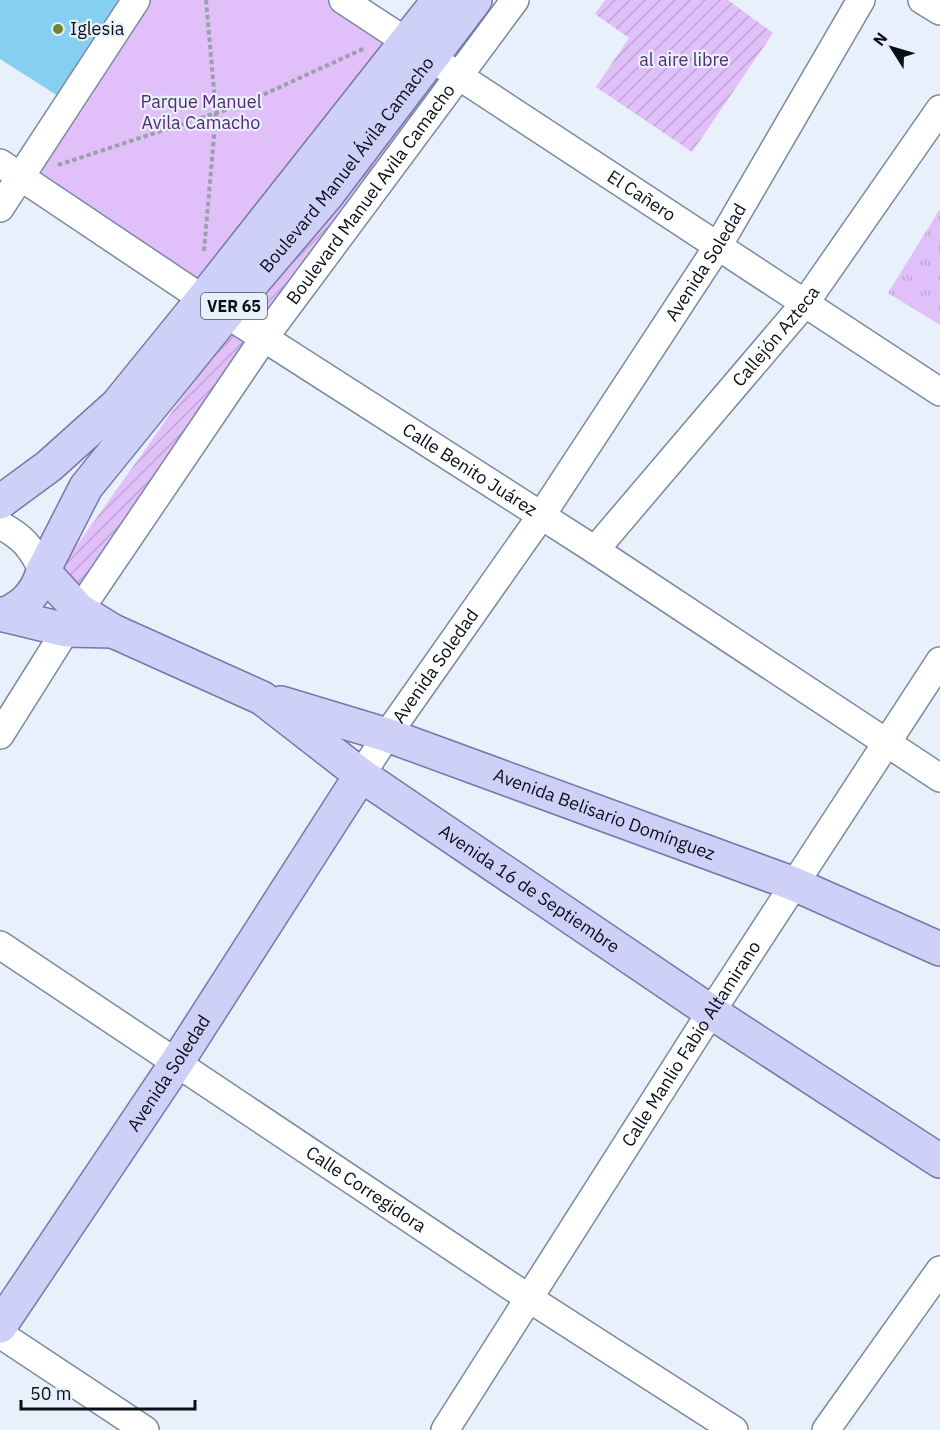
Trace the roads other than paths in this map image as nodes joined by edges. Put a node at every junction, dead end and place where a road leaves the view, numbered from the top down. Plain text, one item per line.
1 (136, 0) edge
2 (343, 0) edge
3 (439, 0) edge
4 (475, 0) edge
5 (515, 0) edge
6 (861, 0) edge
7 (922, 0) edge
8 (940, 11) edge
9 (411, 44) junction
10 (459, 76) junction
11 (940, 109) edge
12 (10, 170) edge
13 (0, 208) edge
14 (718, 246) junction
15 (805, 303) junction
16 (215, 306) junction
17 (264, 338) junction
18 (940, 392) edge
19 (0, 502) edge
20 (541, 516) junction
21 (0, 525) edge
22 (595, 550) junction
23 (43, 571) junction
24 (2, 614) edge
25 (73, 620) junction
26 (940, 661) edge
27 (262, 698) junction
28 (0, 735) edge
29 (387, 735) junction
30 (886, 744) junction
31 (362, 775) junction
32 (940, 778) edge
33 (794, 884) junction
34 (0, 945) edge
35 (940, 949) edge
36 (711, 1012) junction
37 (177, 1062) junction
38 (940, 1161) edge
39 (940, 1270) edge
40 (530, 1299) junction
41 (0, 1326) edge
42 (0, 1334) edge
43 (146, 1430) edge
44 (445, 1430) edge
45 (734, 1430) edge
46 (826, 1430) edge

1 - 12 street
2 - 9 street, El Cañero
3 - 9 main road, Boulevard Manuel Ávila Camacho / VER 65
4 - 9 main road, Boulevard Manuel Ávila Camacho / VER 65
5 - 10 street, Boulevard Manuel Avila Camacho
6 - 14 street, Avenida Soledad
7 - 8 street
9 - 10 street, El Cañero
9 - 16 main road, Boulevard Manuel Ávila Camacho / VER 65
10 - 14 street, El Cañero
10 - 17 street, Boulevard Manuel Avila Camacho
11 - 15 street, Callejón Azteca
12 - 13 street
12 - 16 street, Calle Benito Juárez
14 - 15 street, El Cañero
14 - 20 street, Avenida Soledad
15 - 18 street, El Cañero
15 - 22 street, Callejón Azteca
16 - 17 street, Calle Benito Juárez
16 - 19 main road, Boulevard Manuel Ávila Camacho / VER 65
16 - 23 main road, Boulevard Manuel Ávila Camacho / VER 65
17 - 20 street, Calle Benito Juárez
17 - 25 street, Boulevard Manuel Avila Camacho
20 - 22 street, Calle Benito Juárez
20 - 29 street, Avenida Soledad
21 - 23 street
22 - 30 street, Calle Benito Juárez
23 - 24 main road, Boulevard Manuel Ávila Camacho / VER 65
23 - 25 main road, Avenida 16 de Septiembre
24 - 25 main road, Avenida 16 de Septiembre
25 - 27 main road, Avenida 16 de Septiembre
25 - 28 street, Boulevard Manuel Avila Camacho
26 - 30 street, Calle Manlio Fabio Altamirano
27 - 29 main road, Avenida Belisario Domínguez
27 - 31 main road, Avenida 16 de Septiembre
29 - 31 street, Avenida Soledad
29 - 33 main road, Avenida Belisario Domínguez
30 - 32 street, Calle Benito Juárez
30 - 33 street, Calle Manlio Fabio Altamirano
31 - 36 main road, Avenida 16 de Septiembre
31 - 37 main road, Avenida Soledad
33 - 35 main road, Avenida Belisario Domínguez
33 - 36 street, Calle Manlio Fabio Altamirano
34 - 37 street, Calle Corregidora
36 - 38 main road, Avenida 16 de Septiembre
36 - 40 street, Calle Manlio Fabio Altamirano
37 - 40 street, Calle Corregidora
37 - 41 main road, Avenida Soledad
39 - 46 street
40 - 44 street, Calle Manlio Fabio Altamirano
40 - 45 street, Calle Corregidora
42 - 43 street

